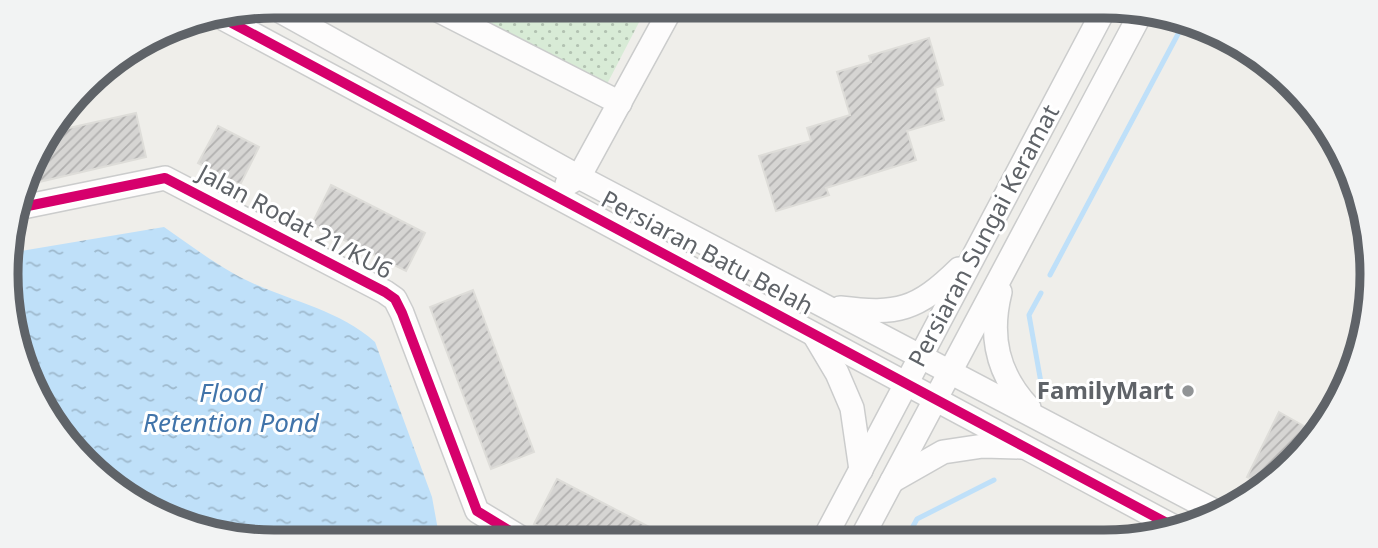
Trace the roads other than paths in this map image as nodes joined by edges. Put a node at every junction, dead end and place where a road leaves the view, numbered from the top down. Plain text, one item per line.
1 (293, 18) edge
2 (453, 18) edge
3 (666, 18) edge
4 (1100, 18) edge
5 (1138, 20) edge
6 (229, 21) edge
7 (620, 103) junction
8 (512, 172) junction
9 (579, 177) junction
10 (27, 206) edge
11 (976, 251) junction
12 (1007, 265) junction
13 (823, 305) junction
14 (814, 334) junction
15 (921, 357) junction
16 (950, 372) junction
17 (907, 383) junction
18 (935, 399) junction
19 (1039, 419) junction
20 (1024, 447) junction
21 (861, 470) junction
22 (892, 481) junction
23 (1209, 508) edge
24 (1166, 523) edge
25 (508, 530) edge
26 (829, 530) edge
27 (866, 530) edge

1 - 9 street, Persiaran Batu Belah
2 - 7 street
3 - 7 street
4 - 11 street, Persiaran Sungai Keramat
5 - 12 street, Persiaran Sungai Keramat
6 - 8 street, Persiaran Batu Belah
7 - 9 street
8 - 9 street
8 - 14 street, Persiaran Batu Belah
9 - 13 street, Persiaran Batu Belah
10 - 25 street, Jalan Rodat 21/KU6
11 - 13 street
11 - 15 street, Persiaran Sungai Keramat
12 - 16 street, Persiaran Sungai Keramat
12 - 19 street
13 - 15 street, Persiaran Batu Belah
14 - 17 street, Persiaran Batu Belah
14 - 21 street
15 - 16 street, Persiaran Batu Belah
15 - 17 street, Persiaran Sungai Keramat
16 - 18 street, Persiaran Sungai Keramat
16 - 19 street, Persiaran Batu Belah
17 - 18 street, Persiaran Batu Belah
17 - 21 street, Persiaran Sungai Keramat
18 - 20 street, Persiaran Batu Belah
18 - 22 street, Persiaran Sungai Keramat
19 - 23 street, Persiaran Batu Belah
20 - 22 street
20 - 24 street, Persiaran Batu Belah
21 - 26 street, Persiaran Sungai Keramat
22 - 27 street, Persiaran Sungai Keramat

